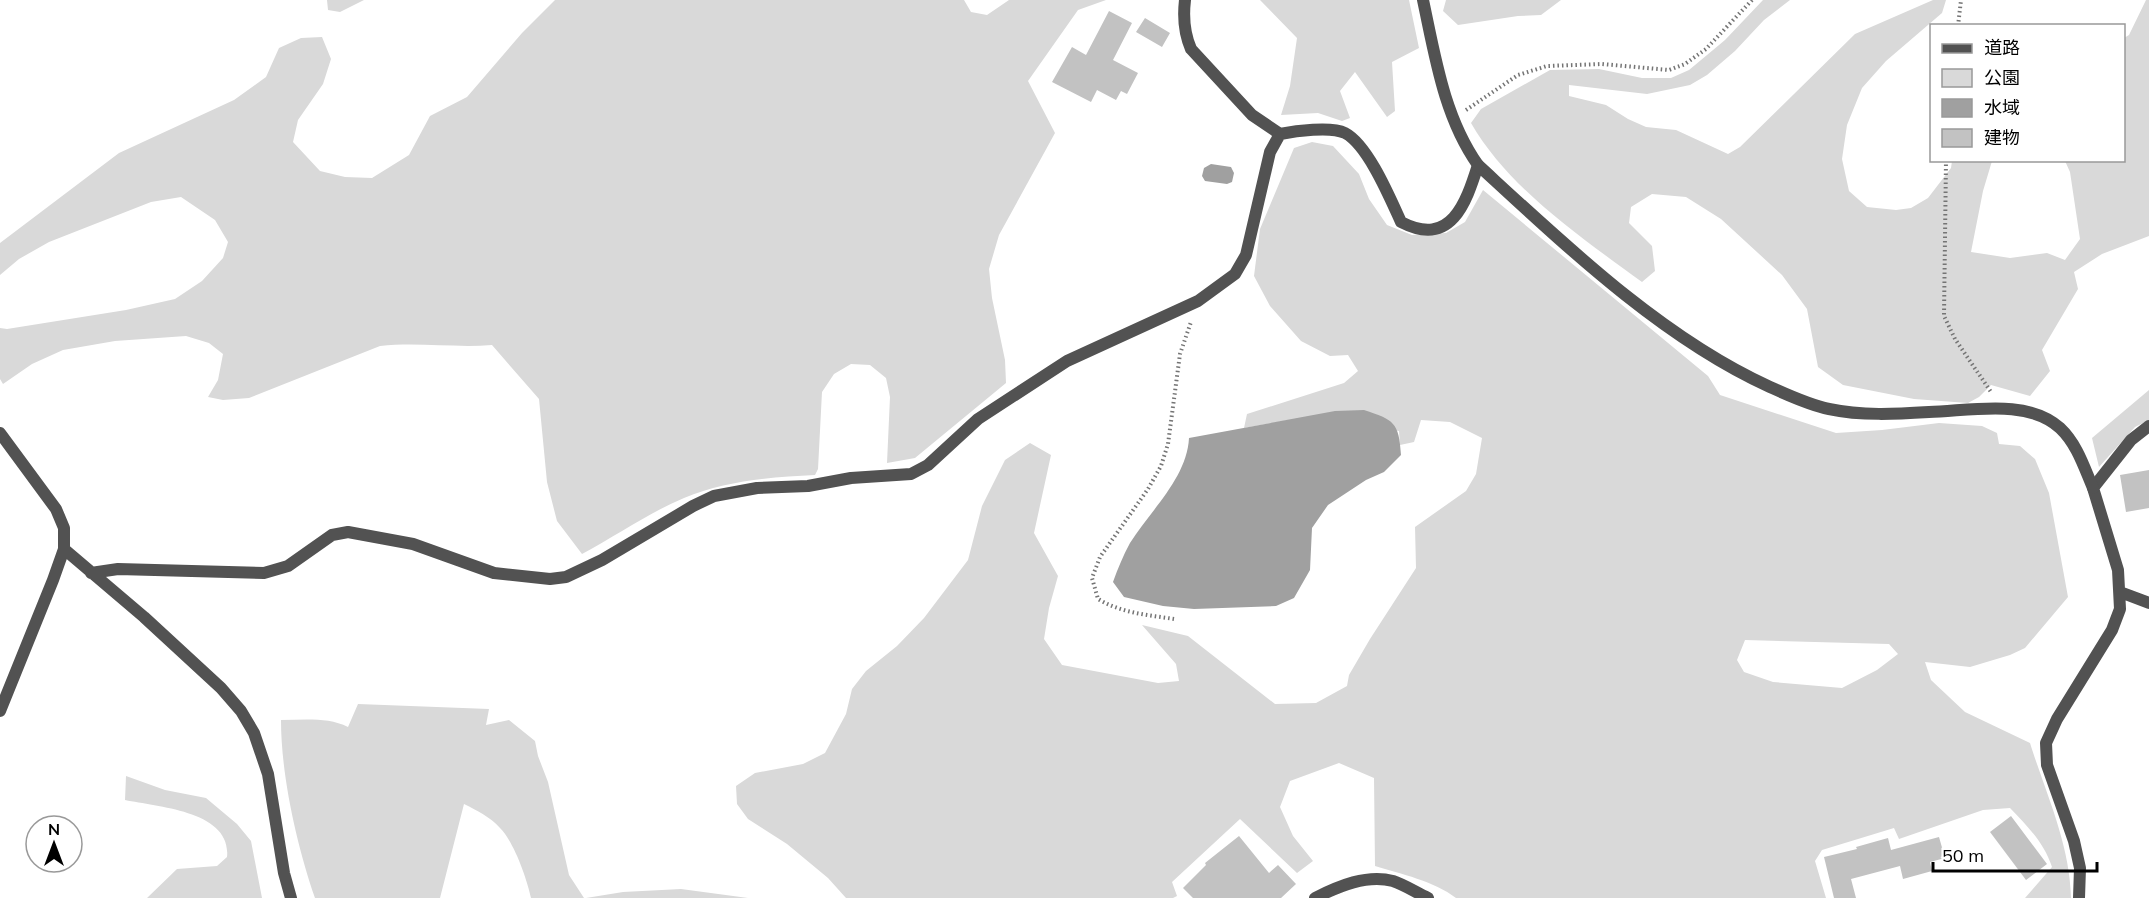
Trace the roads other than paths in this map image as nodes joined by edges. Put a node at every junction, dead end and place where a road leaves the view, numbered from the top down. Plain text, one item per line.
1 (1185, 0) edge
2 (1423, 0) edge
3 (1280, 134) junction
4 (1478, 165) junction
5 (2149, 426) edge
6 (0, 433) edge
7 (2093, 488) junction
8 (64, 549) junction
9 (90, 573) junction
10 (2120, 592) junction
11 (2149, 603) edge
12 (0, 711) edge
13 (291, 898) edge
14 (1316, 898) edge
15 (1428, 898) edge
16 (2079, 898) edge

1 - 3 street
2 - 4 street
3 - 4 street
3 - 9 street
4 - 7 street
5 - 7 street
6 - 8 street
7 - 10 street
8 - 9 street
8 - 12 street
9 - 13 street
10 - 11 street
10 - 16 street
14 - 15 street

